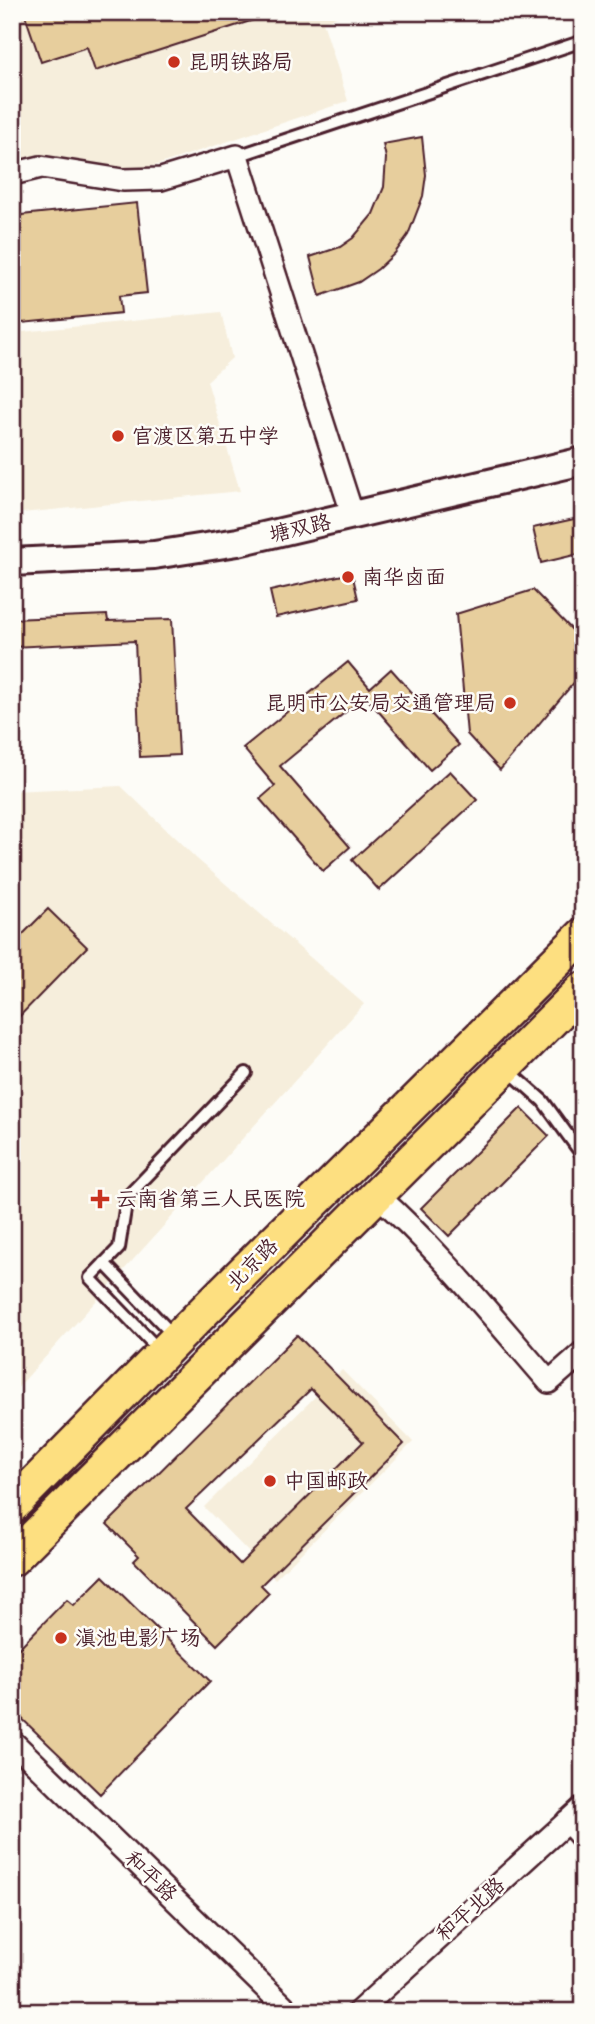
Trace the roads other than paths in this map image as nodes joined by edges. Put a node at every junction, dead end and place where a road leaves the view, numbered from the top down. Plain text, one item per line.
1 (583, 41) edge
2 (237, 156) junction
3 (12, 174) edge
4 (583, 461) edge
5 (354, 516) junction
6 (12, 562) edge
7 (583, 935) edge
8 (583, 989) edge
9 (505, 1067) junction
10 (246, 1073) dead end
11 (583, 1156) edge
12 (377, 1195) junction
13 (104, 1263) junction
14 (169, 1346) junction
15 (583, 1352) edge
16 (12, 1506) edge
17 (12, 1559) edge
18 (12, 1741) edge
19 (575, 1814) edge
20 (583, 1839) edge
21 (290, 2012) edge
22 (358, 2012) edge

1 - 2 lane
2 - 3 street
2 - 5 street
4 - 5 street, 塘双路
5 - 6 street, 塘双路
7 - 14 main road, 北京路
8 - 9 main road, 北京路
9 - 11 lane
9 - 12 main road, 北京路
10 - 13 lane
12 - 15 street
12 - 17 main road, 北京路
13 - 14 lane
13 - 14 lane
14 - 16 main road, 北京路
18 - 21 street, 和平路
19 - 20 street
19 - 22 street, 和平北路

